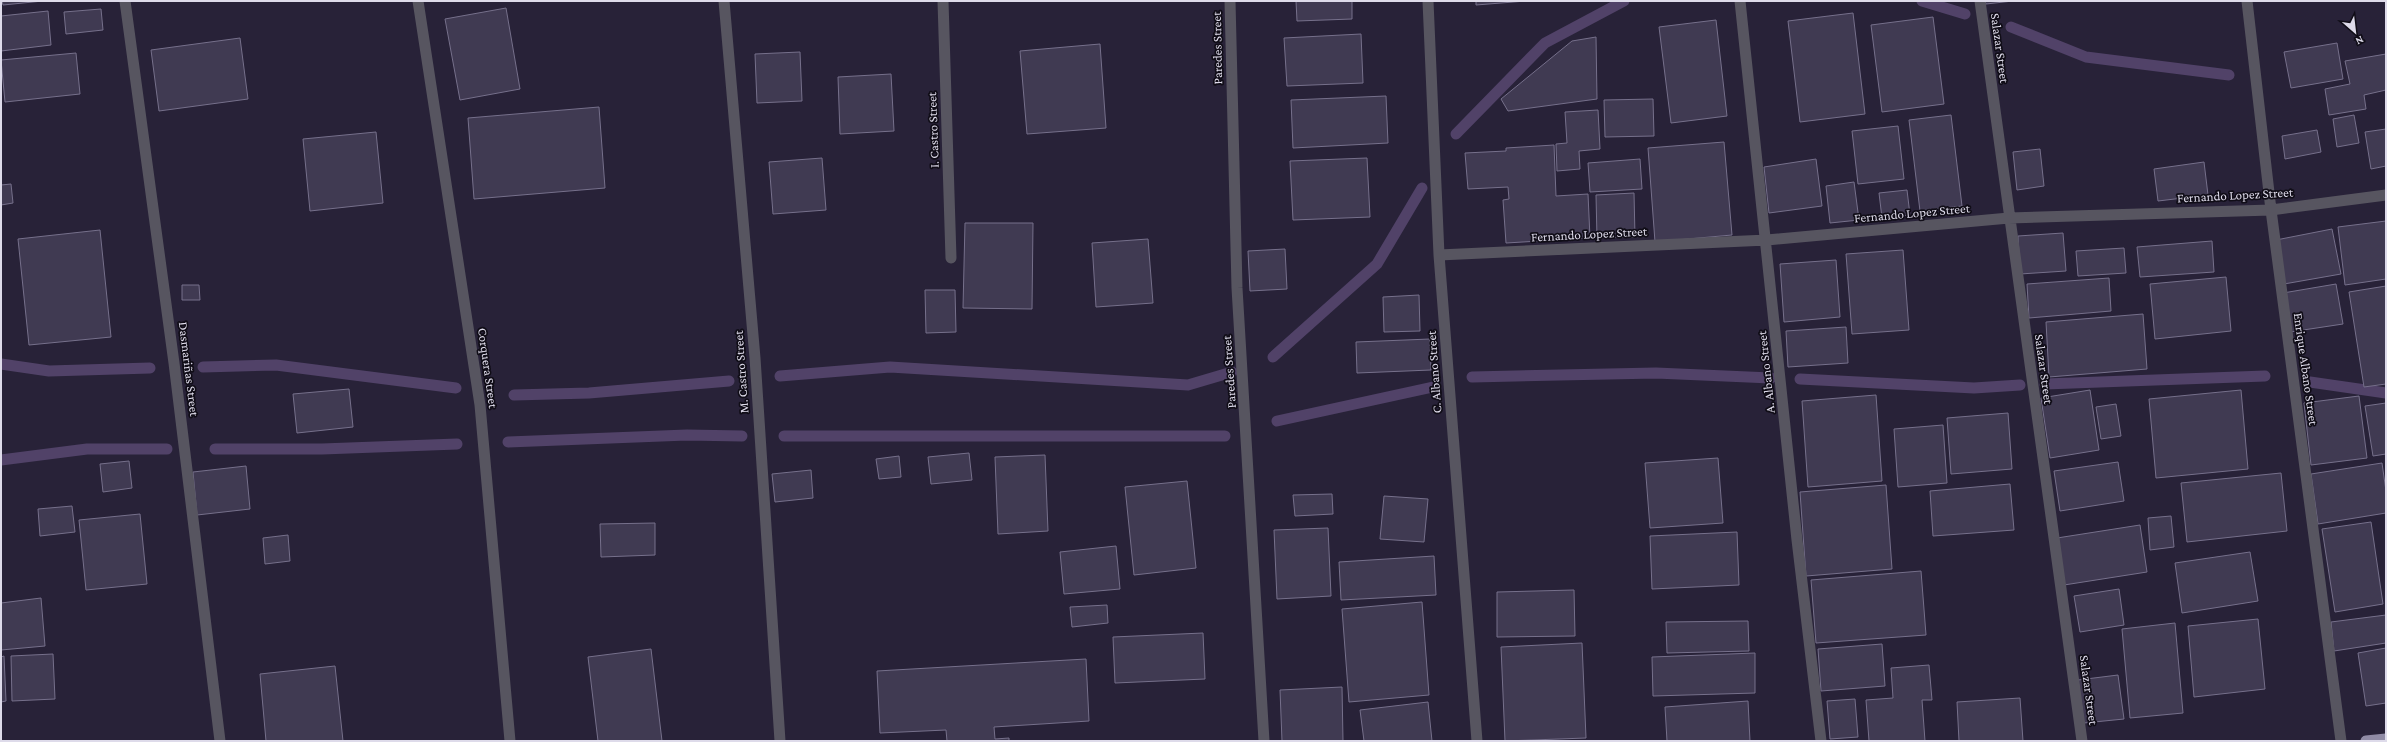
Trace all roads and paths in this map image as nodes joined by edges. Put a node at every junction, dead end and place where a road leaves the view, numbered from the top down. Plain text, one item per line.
1 (124, 1) edge
2 (418, 1) edge
3 (724, 1) edge
4 (943, 1) edge
5 (1230, 1) edge
6 (1428, 1) edge
7 (1740, 1) edge
8 (1980, 1) edge
9 (2248, 1) edge
10 (2386, 195) edge
11 (2270, 210) junction
12 (2009, 218) junction
13 (1767, 240) junction
14 (1439, 255) junction
15 (951, 258) dead end
16 (2386, 739) edge
17 (220, 741) edge
18 (510, 741) edge
19 (780, 741) edge
20 (1264, 741) edge
21 (1477, 741) edge
22 (1821, 741) edge
23 (2082, 741) edge
24 (2341, 741) edge
25 (2366, 741) edge

1 - 17 street, Dasmariñas Street
2 - 18 street, Corquera Street
3 - 19 street, M. Castro Street
4 - 15 street, I. Castro Street
5 - 20 street, Paredes Street
6 - 14 street, C. Albano Street
7 - 13 street, A. Albano Street
8 - 12 street, Salazar Street
9 - 11 street, Enrique Albano Street
10 - 11 street, Fernando Lopez Street
11 - 12 street, Fernando Lopez Street
11 - 24 street, Enrique Albano Street
12 - 13 street, Fernando Lopez Street
12 - 23 street, Salazar Street
13 - 14 street, Fernando Lopez Street
13 - 22 street, A. Albano Street
14 - 21 street, C. Albano Street
16 - 25 highway

